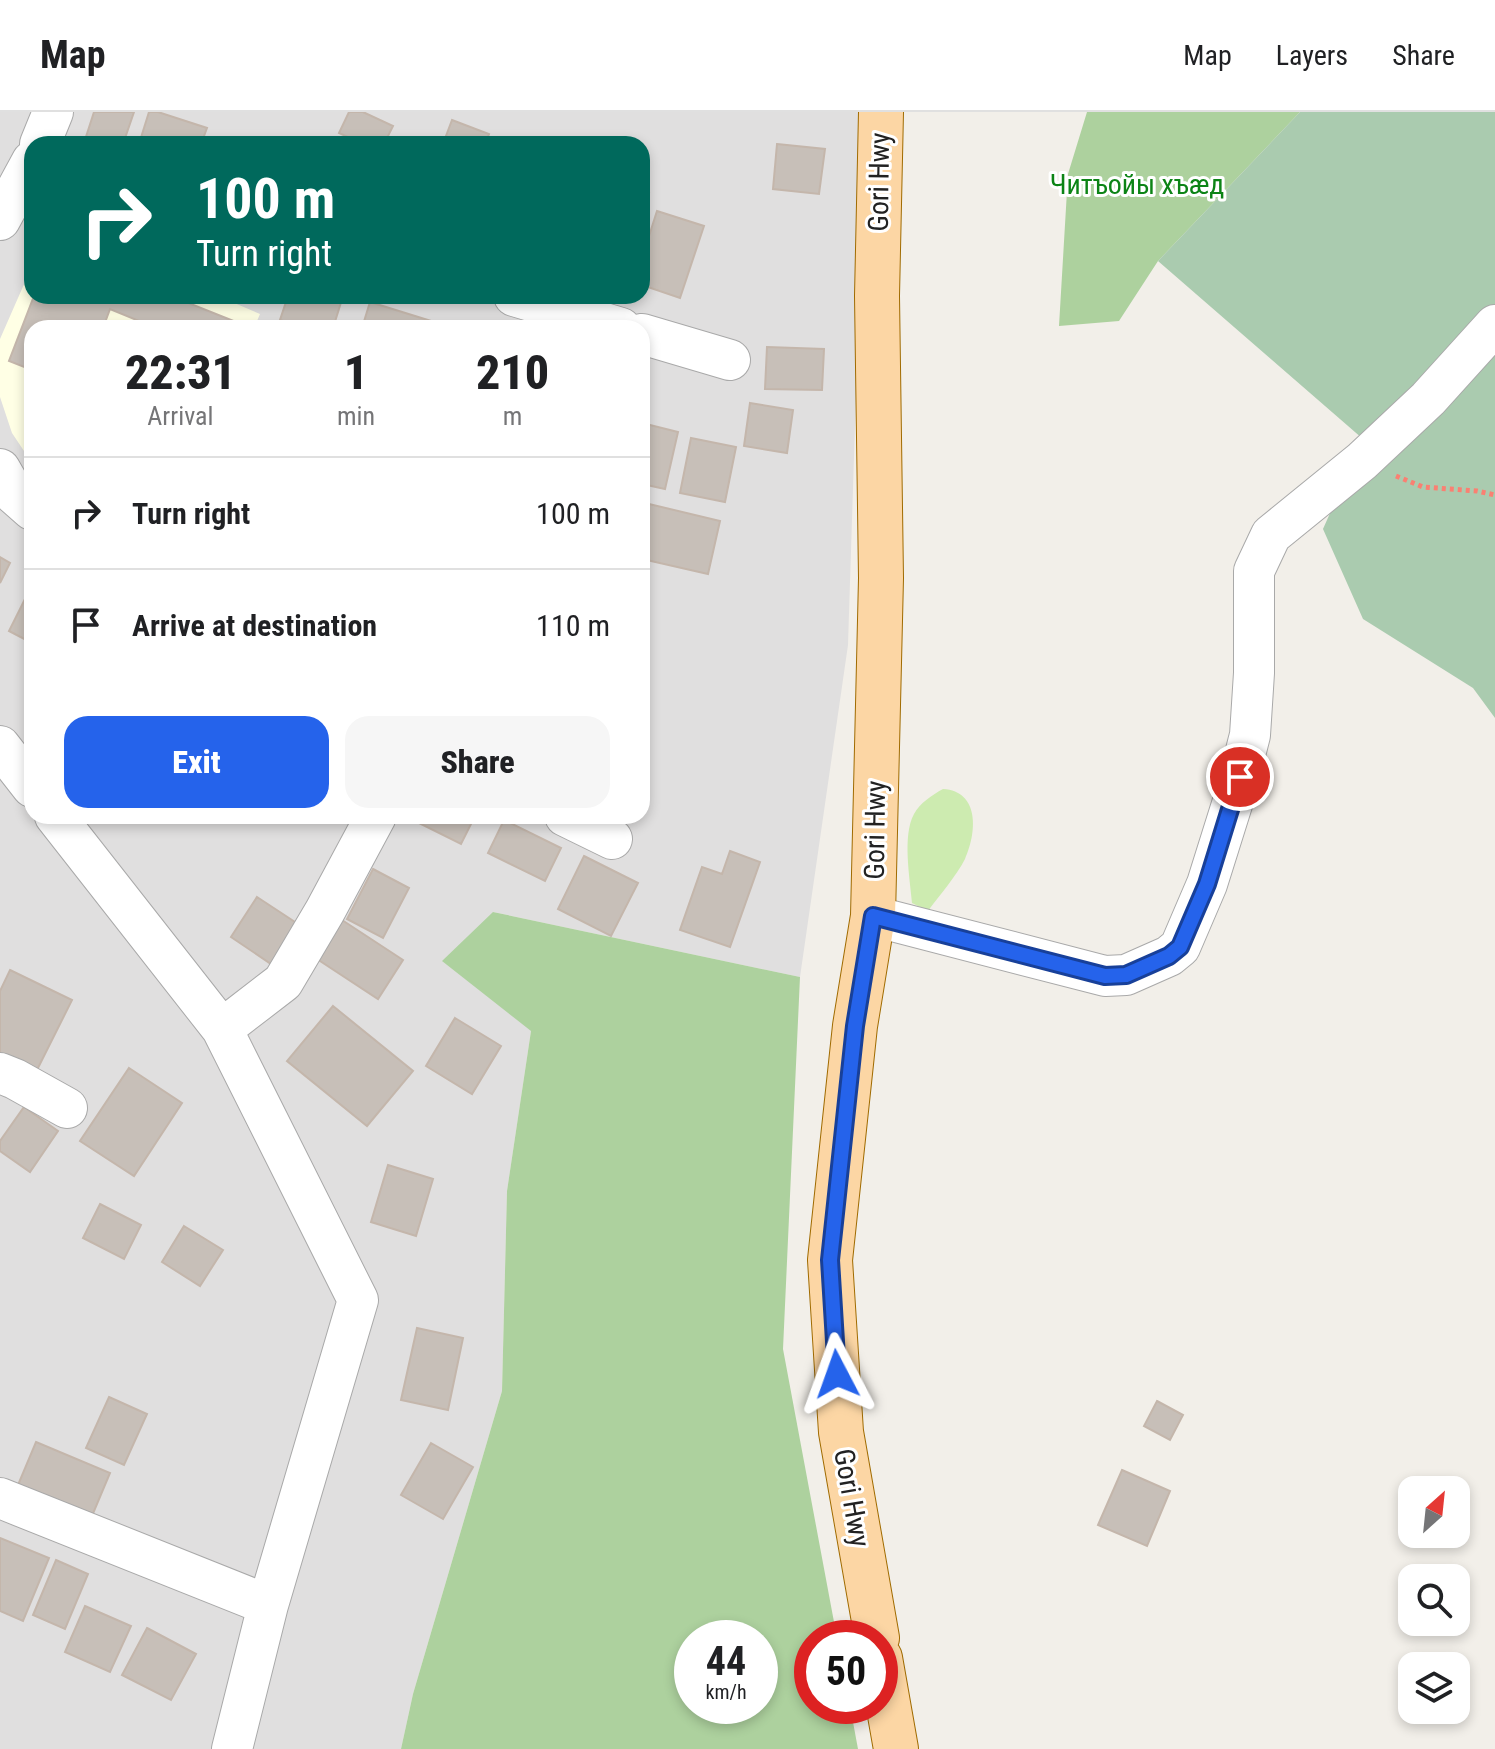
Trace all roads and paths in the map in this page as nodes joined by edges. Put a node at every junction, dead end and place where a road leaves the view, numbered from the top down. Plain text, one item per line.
1 (53, 112) edge
2 (881, 112) edge
3 (43, 136) edge
4 (24, 176) edge
5 (0, 220) edge
6 (541, 304) edge
7 (594, 320) edge
8 (1495, 325) edge
9 (650, 336) edge
10 (730, 360) dead end
11 (1362, 461) junction
12 (0, 469) edge
13 (1495, 495) edge
14 (24, 503) edge
15 (0, 746) edge
16 (24, 777) edge
17 (61, 824) edge
18 (372, 824) edge
19 (581, 824) edge
20 (612, 839) dead end
21 (873, 916) junction
22 (222, 1029) junction
23 (0, 1073) edge
24 (67, 1108) dead end
25 (0, 1498) edge
26 (268, 1605) junction
27 (874, 1620) edge
28 (892, 1724) edge
29 (232, 1749) edge
30 (896, 1749) edge

1 - 3 street
2 - 21 main road, Gori Hwy
4 - 5 street
6 - 7 street
8 - 11 street
9 - 10 street
11 - 13 path
11 - 21 street
12 - 14 street
15 - 16 street
17 - 22 street
18 - 22 street
19 - 20 street
21 - 27 main road, Gori Hwy
22 - 26 street
23 - 24 street
25 - 26 street
26 - 29 street
28 - 30 main road

